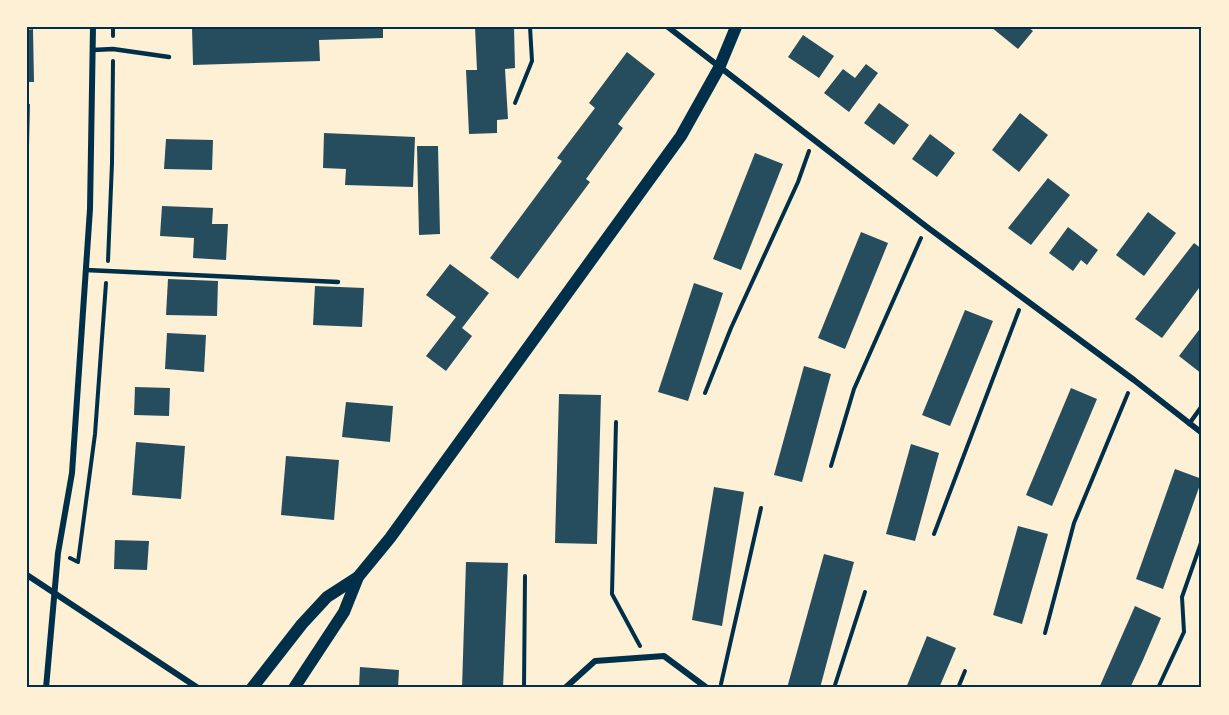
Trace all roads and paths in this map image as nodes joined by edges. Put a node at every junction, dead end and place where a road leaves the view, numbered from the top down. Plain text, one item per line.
1 (93, 27) edge
2 (113, 27) edge
3 (530, 27) edge
4 (668, 27) edge
5 (736, 27) edge
6 (113, 49) junction
7 (93, 50) junction
8 (169, 57) dead end
9 (719, 68) junction
10 (515, 103) dead end
11 (813, 140) junction
12 (927, 226) junction
13 (86, 270) junction
14 (107, 271) junction
15 (338, 282) dead end
16 (1024, 298) junction
17 (1134, 380) junction
18 (705, 393) dead end
19 (1202, 406) edge
20 (616, 422) dead end
21 (1189, 424) junction
22 (1202, 433) edge
23 (831, 466) dead end
24 (761, 508) dead end
25 (934, 534) dead end
26 (1202, 540) edge
27 (58, 552) junction
28 (27, 575) edge
29 (525, 576) dead end
30 (358, 577) junction
31 (865, 592) dead end
32 (55, 594) junction
33 (1045, 633) dead end
34 (646, 657) junction
35 (965, 671) dead end
36 (46, 688) edge
37 (198, 688) edge
38 (252, 688) edge
39 (294, 688) edge
40 (524, 688) edge
41 (565, 688) edge
42 (707, 688) edge
43 (720, 688) edge
44 (834, 688) edge
45 (958, 688) edge
46 (1158, 688) edge

1 - 7 street
2 - 6 path
3 - 10 path
4 - 9 street
5 - 9 main road
6 - 7 lane
6 - 8 lane
6 - 14 path
7 - 13 street
9 - 11 street
9 - 30 main road
11 - 12 street
11 - 18 path
12 - 16 street
12 - 23 path
13 - 14 lane
13 - 27 street
14 - 15 lane
14 - 27 path
16 - 17 street
16 - 25 path
17 - 21 street
17 - 33 path
19 - 21 lane
20 - 34 path
21 - 22 street
24 - 43 path
26 - 46 path
27 - 32 street
28 - 32 street
29 - 40 path
30 - 38 main road
30 - 39 main road
31 - 44 path
32 - 36 street
32 - 37 street
34 - 41 street
34 - 42 street
35 - 45 path

